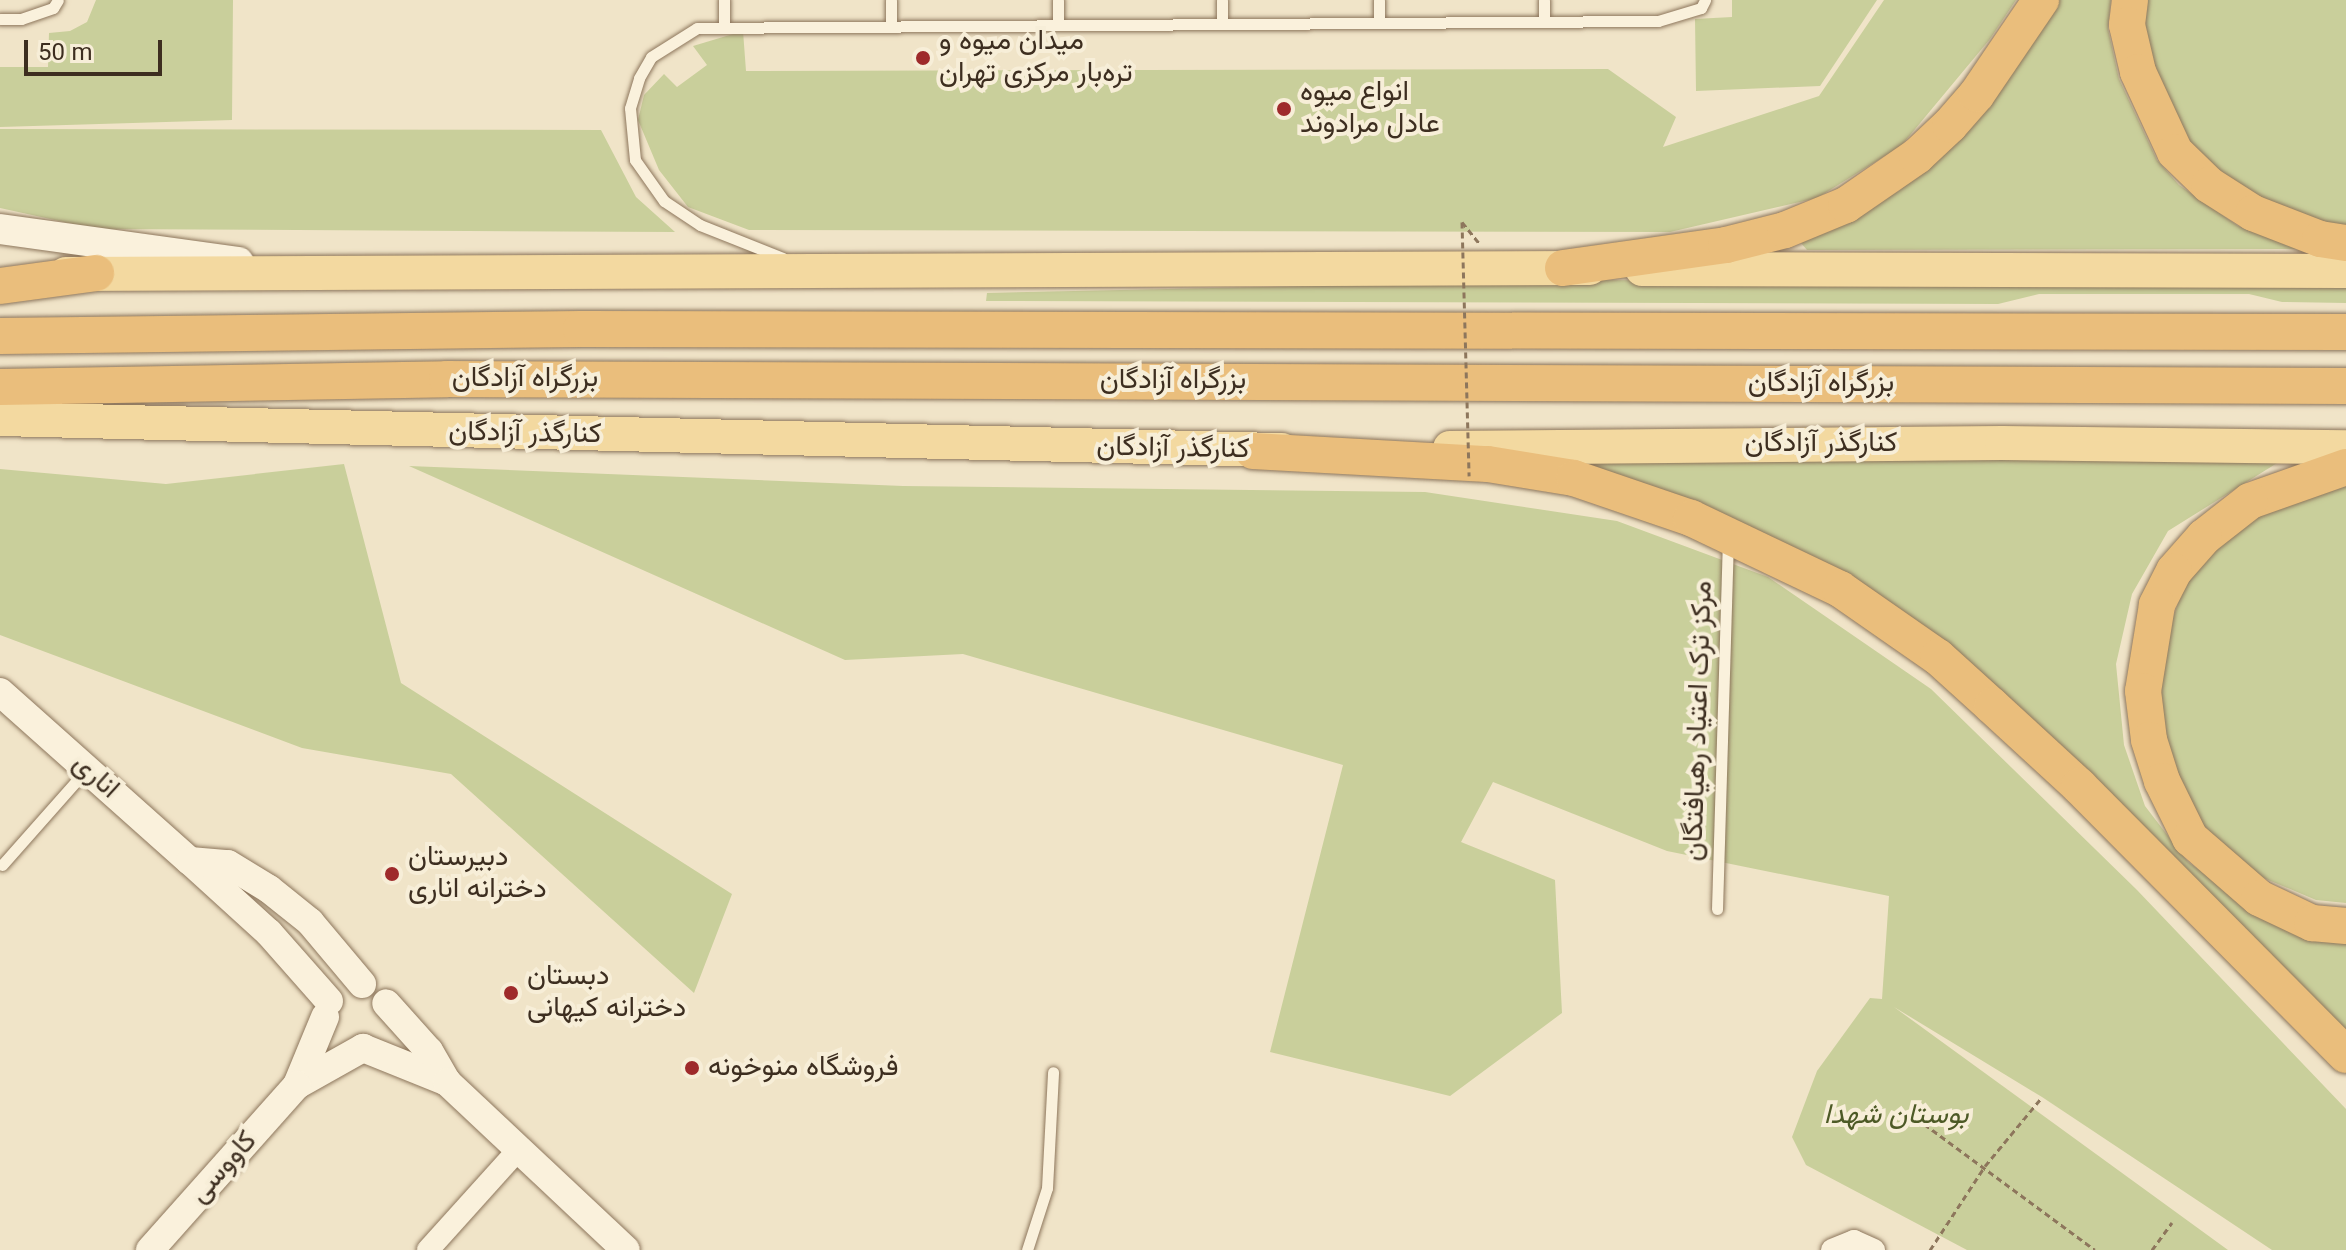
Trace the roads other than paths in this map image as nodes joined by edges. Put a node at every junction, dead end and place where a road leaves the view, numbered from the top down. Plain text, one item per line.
1 (58, 0) edge
2 (724, 0) edge
3 (891, 0) edge
4 (1058, 0) edge
5 (1222, 0) edge
6 (1379, 0) edge
7 (1544, 0) edge
8 (1705, 0) edge
9 (2041, 0) edge
10 (2130, 0) edge
11 (0, 19) edge
12 (1544, 20) junction
13 (1058, 21) junction
14 (1222, 21) junction
15 (1379, 22) junction
16 (724, 24) junction
17 (891, 24) junction
18 (0, 229) edge
19 (2346, 243) edge
20 (1563, 268) junction
21 (818, 269) junction
22 (2346, 271) edge
23 (312, 272) junction
24 (96, 273) junction
25 (0, 275) edge
26 (0, 286) edge
27 (2346, 332) edge
28 (0, 336) edge
29 (2346, 386) edge
30 (0, 387) edge
31 (0, 419) edge
32 (2346, 447) edge
33 (1253, 451) junction
34 (2346, 467) edge
35 (1728, 534) junction
36 (6, 698) edge
37 (87, 769) junction
38 (190, 861) junction
39 (2, 865) dead end
40 (1717, 909) dead end
41 (2346, 926) edge
42 (362, 984) junction
43 (386, 1003) junction
44 (327, 1009) junction
45 (363, 1048) junction
46 (2346, 1055) edge
47 (1053, 1072) dead end
48 (447, 1082) junction
49 (297, 1085) junction
50 (519, 1149) junction
51 (150, 1250) edge
52 (428, 1250) edge
53 (626, 1250) edge
54 (1027, 1250) edge
55 (1832, 1250) edge
56 (1874, 1250) edge

1 - 11 lane
2 - 16 lane
3 - 17 lane
4 - 13 lane
5 - 14 lane
6 - 15 lane
7 - 12 lane
8 - 12 lane
9 - 20 highway
10 - 19 highway
12 - 15 lane
13 - 14 lane
13 - 17 lane
14 - 15 lane
16 - 17 lane
16 - 21 lane
18 - 23 main road
20 - 21 main road
20 - 22 main road
21 - 23 main road
23 - 24 main road
24 - 25 main road
24 - 26 highway
27 - 28 highway, بزرگراه آزادگان
29 - 30 highway, بزرگراه آزادگان
31 - 33 main road, کنارگذر آزادگان
32 - 33 main road, کنارگذر آزادگان
33 - 35 highway
34 - 41 highway
35 - 40 lane, مرکز ترک اعتیاد رهیافتگان
35 - 46 highway
36 - 37 street, اناری
37 - 38 street, اناری
37 - 39 lane
38 - 42 street
38 - 44 street, اناری
42 - 43 street
42 - 44 street
43 - 45 street
43 - 48 street
44 - 45 street
44 - 49 street
45 - 48 street
45 - 49 street
47 - 54 lane
48 - 50 street
49 - 51 street, کاووسی
50 - 52 street
50 - 53 street
55 - 56 street

